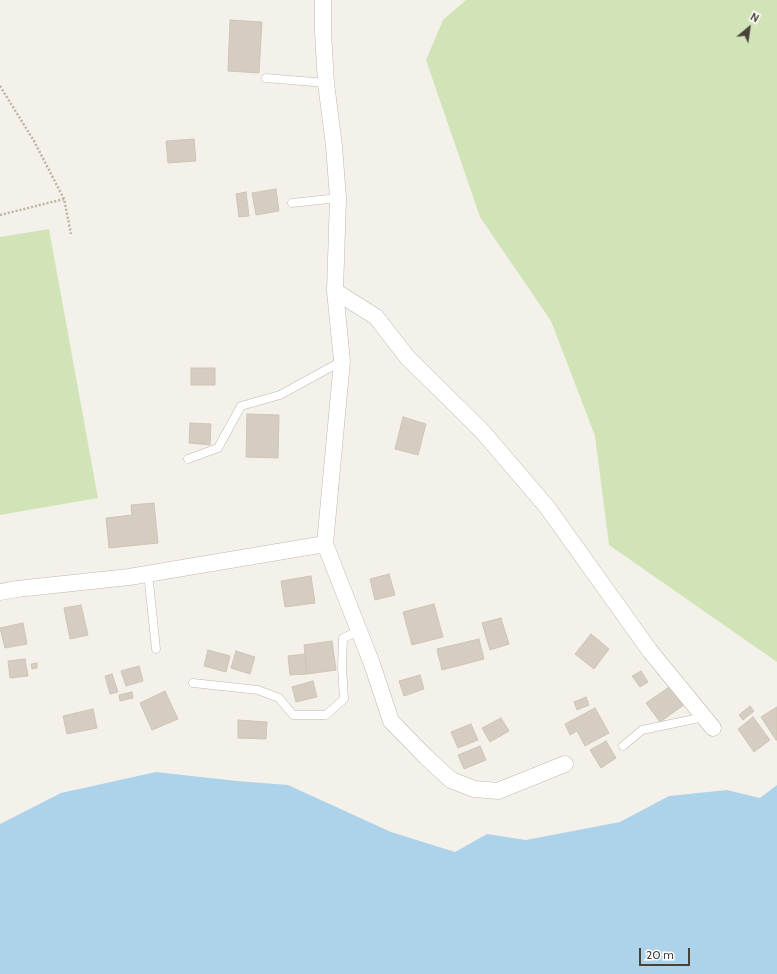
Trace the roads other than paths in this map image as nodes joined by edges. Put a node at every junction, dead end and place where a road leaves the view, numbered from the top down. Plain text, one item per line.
1 (323, 0) edge
2 (266, 78) dead end
3 (326, 83) junction
4 (338, 198) junction
5 (292, 203) dead end
6 (335, 291) junction
7 (342, 361) junction
8 (188, 459) dead end
9 (325, 544) junction
10 (148, 574) junction
11 (0, 592) edge
12 (359, 631) junction
13 (156, 649) dead end
14 (193, 683) dead end
15 (708, 723) joint
16 (623, 746) dead end
17 (565, 764) dead end

1 - 3 street
2 - 3 lane
3 - 4 street
4 - 5 lane
4 - 6 street
6 - 7 street
6 - 15 street
7 - 8 lane
7 - 9 street
9 - 10 street
9 - 12 street
10 - 11 street
10 - 13 lane
12 - 14 lane
12 - 17 street
15 - 16 lane

